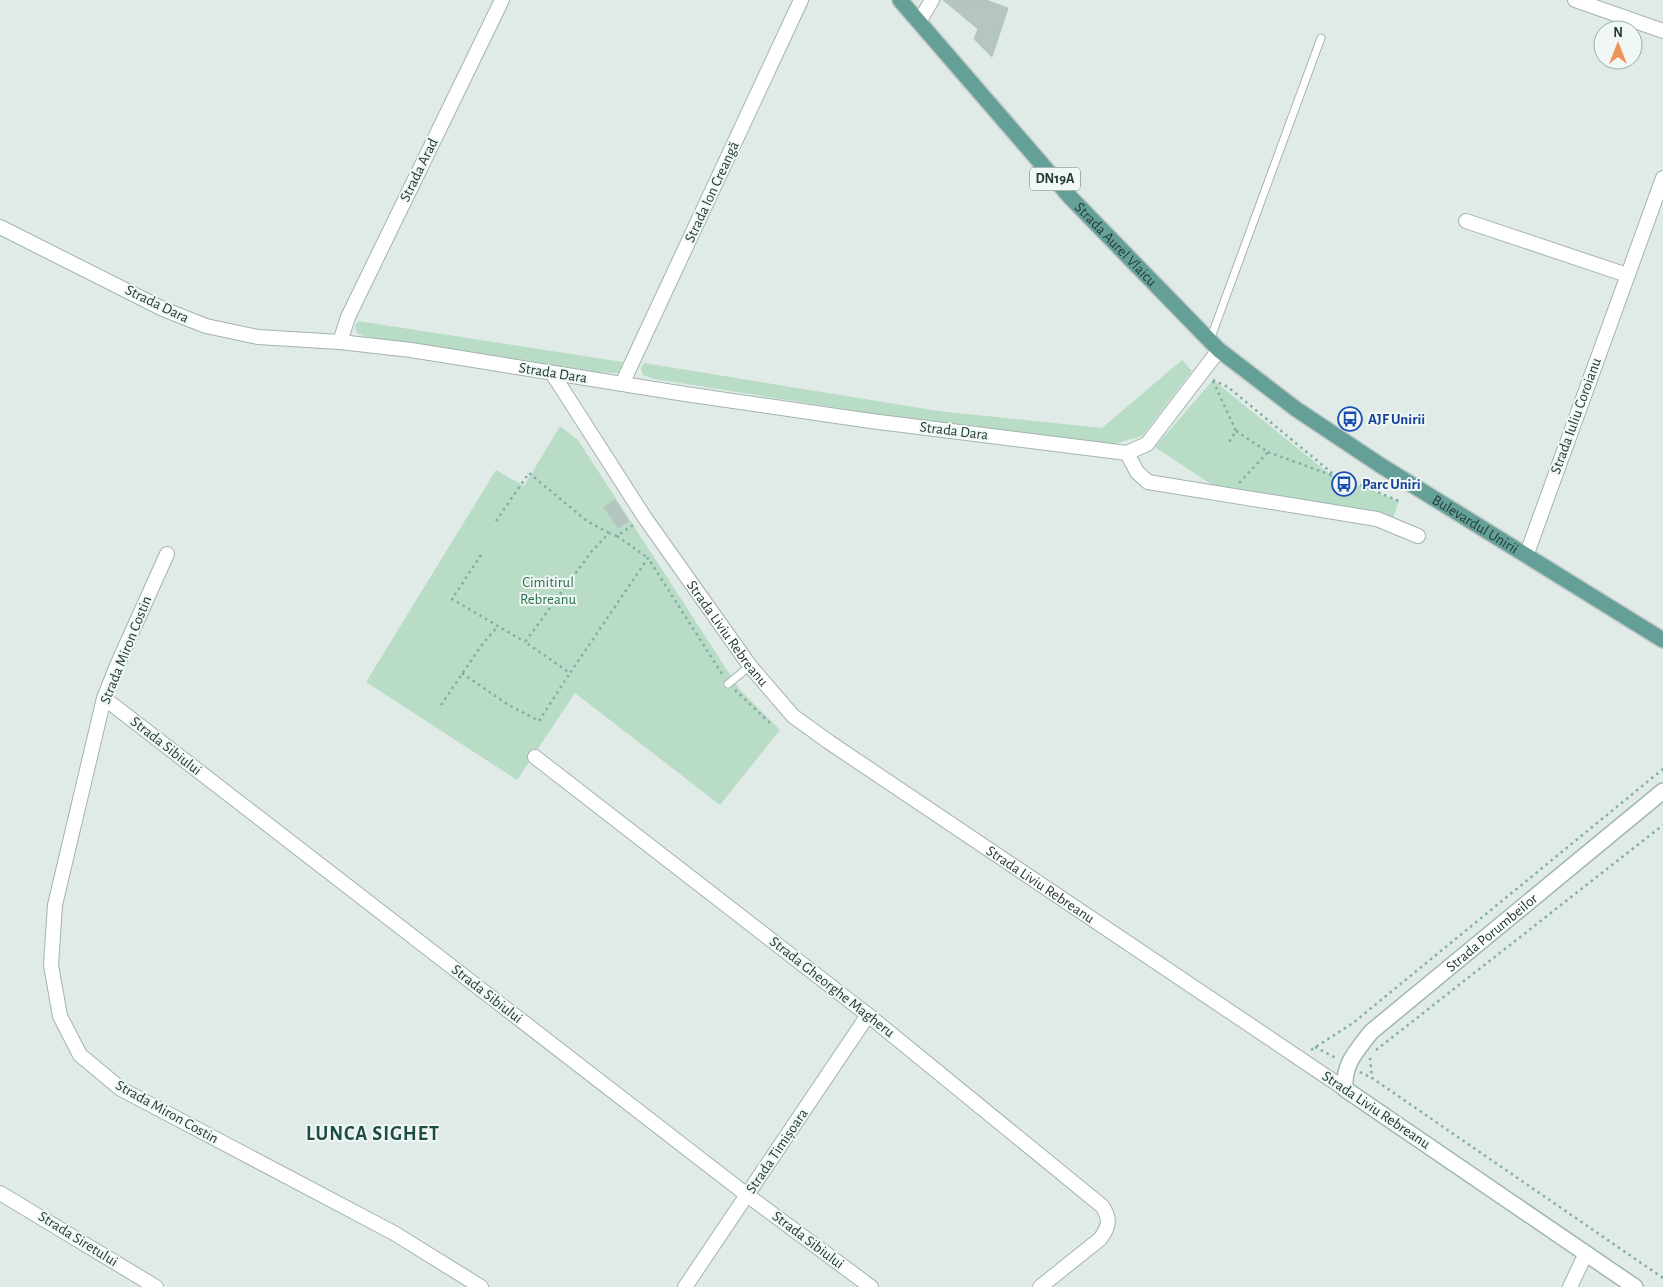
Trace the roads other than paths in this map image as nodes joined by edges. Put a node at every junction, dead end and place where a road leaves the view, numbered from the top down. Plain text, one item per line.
1 (502, 0) edge
2 (801, 0) edge
3 (900, 0) edge
4 (932, 0) edge
5 (1575, 0) edge
6 (919, 22) junction
7 (1663, 31) edge
8 (1321, 38) dead end
9 (1663, 178) edge
10 (1466, 220) dead end
11 (0, 227) edge
12 (1627, 275) junction
13 (340, 342) junction
14 (1214, 345) junction
15 (552, 373) junction
16 (622, 384) junction
17 (1127, 453) junction
18 (1418, 536) dead end
19 (167, 554) dead end
20 (1526, 556) junction
21 (1663, 640) edge
22 (750, 666) junction
23 (728, 684) road end
24 (104, 698) junction
25 (536, 757) dead end
26 (1663, 791) edge
27 (868, 1015) junction
28 (1346, 1089) junction
29 (0, 1193) edge
30 (747, 1195) junction
31 (1586, 1253) junction
32 (156, 1287) edge
33 (481, 1287) edge
34 (685, 1287) edge
35 (871, 1287) edge
36 (1040, 1287) edge
37 (1570, 1287) edge
38 (1635, 1287) edge

1 - 13 street, Strada Arad
2 - 16 street, Strada Ion Creangă
3 - 6 main road, Strada Aurel Vlaicu / DN19A
4 - 6 street
5 - 7 street
6 - 14 main road, Strada Aurel Vlaicu / DN19A
8 - 14 lane
9 - 12 street, Strada Iuliu Coroianu
10 - 12 street
11 - 13 street, Strada Dara
12 - 20 street, Strada Iuliu Coroianu
13 - 15 street, Strada Dara
14 - 17 street
14 - 20 main road, Bulevardul Unirii / DN19A
15 - 16 street, Strada Dara
15 - 22 street, Strada Liviu Rebreanu
16 - 17 street, Strada Dara
17 - 18 street
19 - 24 street, Strada Miron Costin
20 - 21 main road, Bulevardul Unirii / DN19A
22 - 23 lane
22 - 28 street, Strada Liviu Rebreanu
24 - 30 street, Strada Sibiului
24 - 33 street, Strada Miron Costin
25 - 27 street, Strada Gheorghe Magheru
26 - 28 main road, Strada Porumbeilor
27 - 30 street, Strada Timișoara
27 - 36 street, Strada Gheorghe Magheru
28 - 31 main road, Strada Liviu Rebreanu
29 - 32 street, Strada Siretului
30 - 34 street, Strada Timișoara
30 - 35 street, Strada Sibiului
31 - 37 street
31 - 38 main road, Strada Liviu Rebreanu

